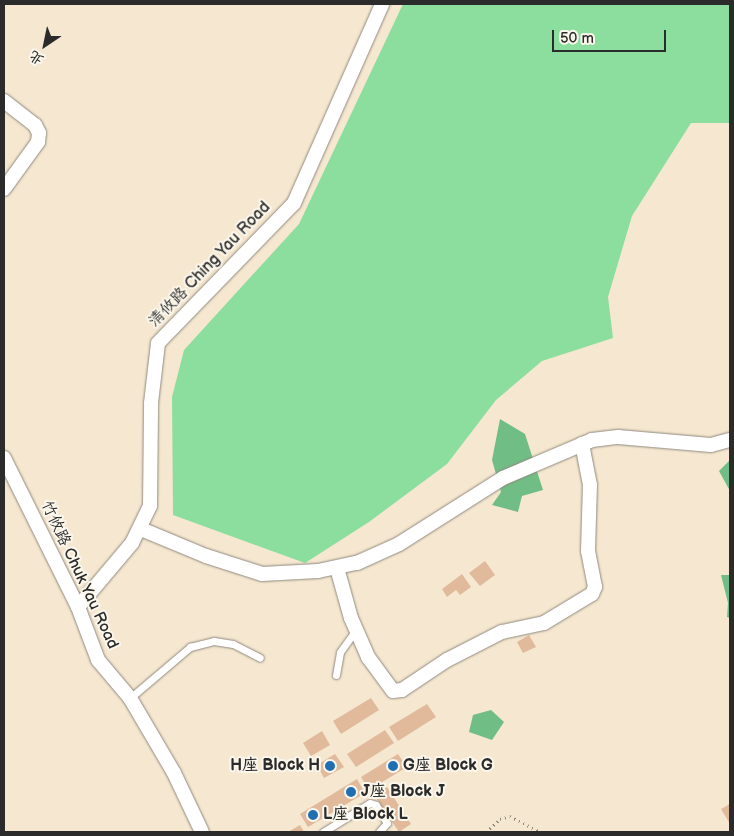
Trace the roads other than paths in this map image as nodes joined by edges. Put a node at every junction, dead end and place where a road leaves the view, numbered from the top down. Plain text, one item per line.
1 (382, 4) edge
2 (4, 101) edge
3 (4, 189) edge
4 (730, 440) edge
5 (582, 444) junction
6 (4, 458) edge
7 (141, 529) junction
8 (337, 568) junction
9 (78, 608) junction
10 (356, 630) junction
11 (260, 658) dead end
12 (336, 675) dead end
13 (130, 698) junction
14 (202, 832) edge
15 (323, 832) edge
16 (379, 832) edge

1 - 7 street, 清攸路 Ching Yau Road
2 - 3 street
4 - 5 street
5 - 8 street
5 - 10 street
6 - 9 street, 竹攸路 Chuk Yau Road
7 - 8 street
7 - 9 street, 清攸路 Ching Yau Road
8 - 10 street
9 - 13 street, 竹攸路 Chuk Yau Road
10 - 12 lane
11 - 13 lane
13 - 14 street, 竹攸路 Chuk Yau Road
15 - 16 lane

